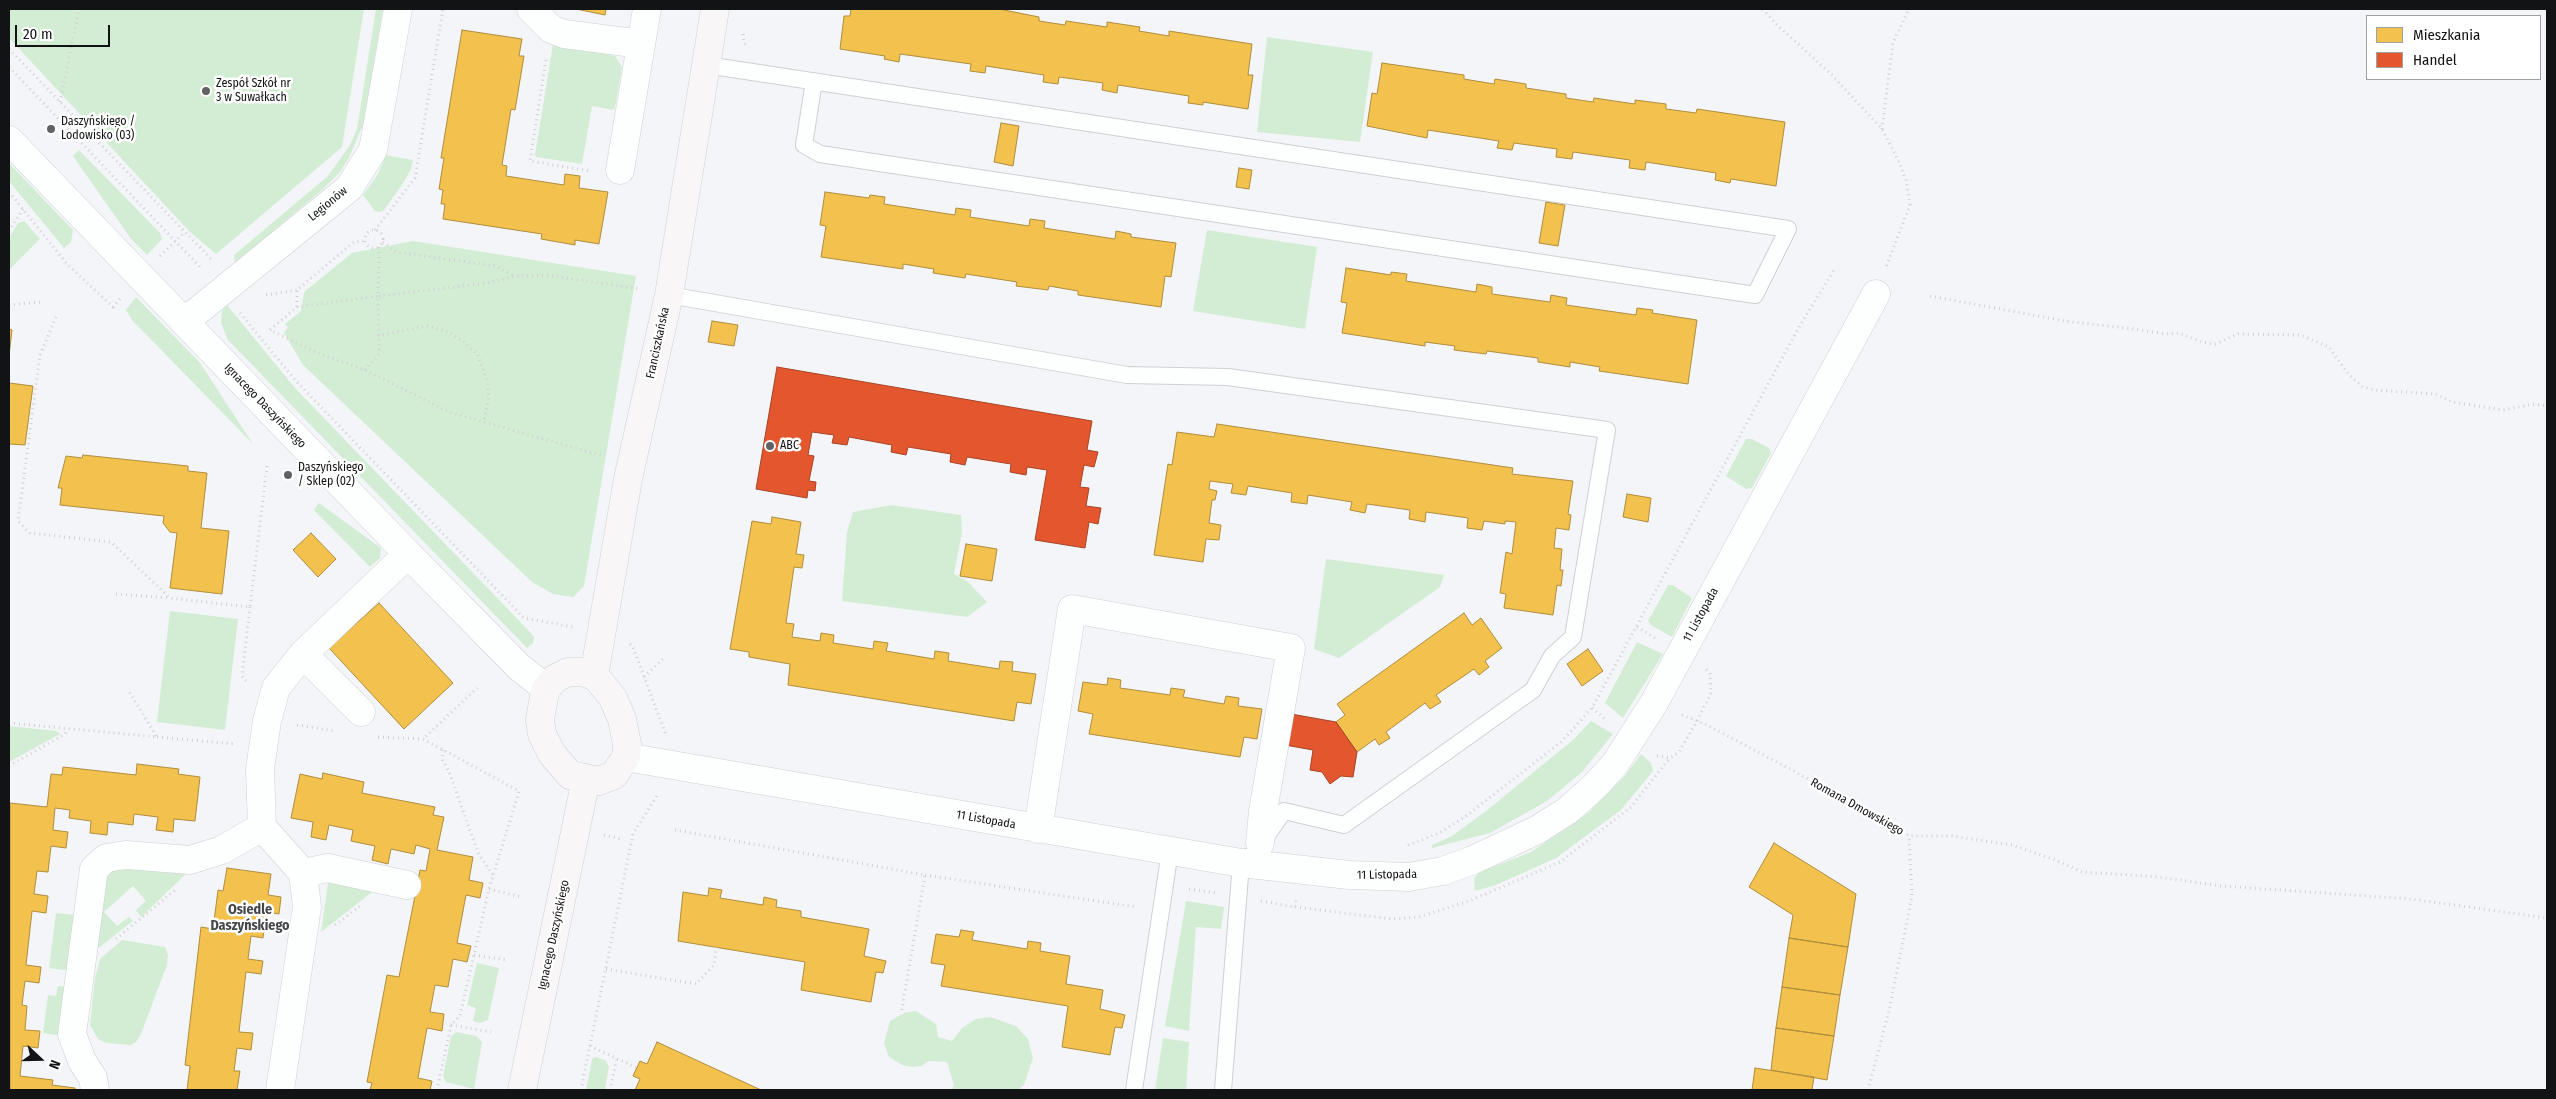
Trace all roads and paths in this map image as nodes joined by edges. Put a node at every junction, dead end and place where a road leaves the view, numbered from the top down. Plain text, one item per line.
1 (79, 9) edge
2 (398, 9) edge
3 (443, 9) edge
4 (531, 9) edge
5 (647, 9) edge
6 (715, 9) edge
7 (1763, 9) edge
8 (1909, 9) edge
9 (551, 29) junction
10 (641, 44) junction
11 (9, 49) edge
12 (706, 65) junction
13 (9, 67) edge
14 (814, 81) junction
15 (60, 102) junction
16 (1882, 129) junction
17 (9, 140) edge
18 (609, 172) joint
19 (23, 209) dead end
20 (374, 230) junction
21 (9, 231) edge
22 (365, 241) junction
23 (383, 242) junction
24 (379, 247) junction
25 (216, 264) dead end
26 (515, 276) junction
27 (222, 290) junction
28 (297, 290) junction
29 (658, 292) junction
30 (1876, 294) joint
31 (261, 296) dead end
32 (378, 296) junction
33 (1930, 296) dead end
34 (42, 302) dead end
35 (9, 305) edge
36 (297, 307) junction
37 (56, 317) dead end
38 (184, 322) junction
39 (378, 336) junction
40 (365, 370) junction
41 (2547, 406) edge
42 (484, 422) junction
43 (608, 457) dead end
44 (267, 466) dead end
45 (408, 554) junction
46 (116, 594) dead end
47 (170, 598) junction
48 (250, 607) junction
49 (602, 632) junction
50 (303, 654) junction
51 (665, 657) dead end
52 (594, 676) junction
53 (644, 678) junction
54 (276, 688) junction
55 (477, 688) dead end
56 (547, 689) junction
57 (128, 690) dead end
58 (1654, 703) junction
59 (361, 712) dead end
60 (9, 723) edge
61 (67, 729) junction
62 (157, 737) junction
63 (263, 747) junction
64 (443, 750) junction
65 (626, 758) junction
66 (666, 765) junction
67 (9, 766) edge
68 (586, 779) junction
69 (262, 826) junction
70 (1038, 829) junction
71 (675, 830) dead end
72 (596, 833) dead end
73 (1909, 836) junction
74 (621, 839) dead end
75 (1260, 843) junction
76 (1170, 851) junction
77 (197, 858) junction
78 (1240, 863) junction
79 (303, 873) junction
80 (493, 875) junction
81 (925, 875) junction
82 (381, 880) junction
83 (407, 886) dead end
84 (488, 889) junction
85 (521, 897) dead end
86 (1161, 911) junction
87 (2547, 918) edge
88 (303, 934) junction
89 (716, 948) dead end
90 (474, 955) junction
91 (82, 958) junction
92 (507, 960) dead end
93 (606, 969) junction
94 (901, 1014) dead end
95 (451, 1025) junction
96 (491, 1032) dead end
97 (590, 1046) junction
98 (617, 1058) junction
99 (637, 1068) dead end
100 (95, 1090) edge
101 (280, 1090) edge
102 (438, 1090) edge
103 (522, 1090) edge
104 (581, 1090) edge
105 (610, 1090) edge
106 (1134, 1090) edge
107 (1223, 1090) edge
108 (1868, 1090) edge

1 - 15 path
2 - 27 street, Legionów
3 - 20 path
4 - 9 street
5 - 10 street
6 - 12 street, Franciszkańska
7 - 16 path
8 - 16 path
9 - 10 street
9 - 18 path
10 - 18 street
11 - 15 path
12 - 14 lane
12 - 29 street, Franciszkańska
13 - 27 path
14 - 14 lane
15 - 25 path
16 - 30 path
17 - 38 street, Ignacego Daszyńskiego
19 - 21 path
20 - 22 path
20 - 23 path
22 - 24 path
22 - 28 path
23 - 24 path
23 - 26 path
24 - 32 path
26 - 29 path
26 - 32 path
27 - 38 street, Legionów
27 - 49 path
28 - 31 path
28 - 36 path
29 - 49 street, Franciszkańska
29 - 75 lane
30 - 58 street, 11 Listopada
32 - 36 path
32 - 39 path
33 - 41 path
34 - 35 path
36 - 40 path
37 - 47 path
38 - 45 street, Ignacego Daszyńskiego
39 - 40 path
39 - 42 path
40 - 42 path
42 - 43 path
44 - 48 path
45 - 50 street
45 - 56 street, Ignacego Daszyńskiego
46 - 47 path
47 - 48 path
48 - 54 path
49 - 52 street, Franciszkańska
49 - 53 path
50 - 54 street
50 - 59 street
51 - 53 path
52 - 56 street
52 - 65 street
53 - 66 path
54 - 63 street
55 - 64 path
56 - 68 street
57 - 62 path
58 - 73 path, Romana Dmowskiego
58 - 78 street, 11 Listopada
60 - 61 path
61 - 62 path
61 - 67 path
62 - 63 path
63 - 69 street
64 - 80 path
64 - 80 path
65 - 66 street, 11 Listopada
65 - 68 street
66 - 70 street, 11 Listopada
66 - 93 path
68 - 103 street, Ignacego Daszyńskiego
69 - 77 street
69 - 79 street
70 - 75 street
70 - 76 street, 11 Listopada
71 - 81 path
72 - 74 path
73 - 87 path
73 - 108 path, Romana Dmowskiego
75 - 78 lane
76 - 78 street, 11 Listopada
76 - 86 lane
77 - 91 path
77 - 91 street
78 - 107 lane
79 - 82 street
79 - 88 street
80 - 84 path
81 - 86 path
81 - 94 path
82 - 83 street
82 - 88 path
84 - 85 path
84 - 90 path
86 - 106 lane
88 - 101 street
89 - 93 path
90 - 92 path
90 - 95 path
91 - 100 street
93 - 97 path
95 - 96 path
95 - 102 path
97 - 98 path
97 - 104 path
98 - 99 path
98 - 105 path

